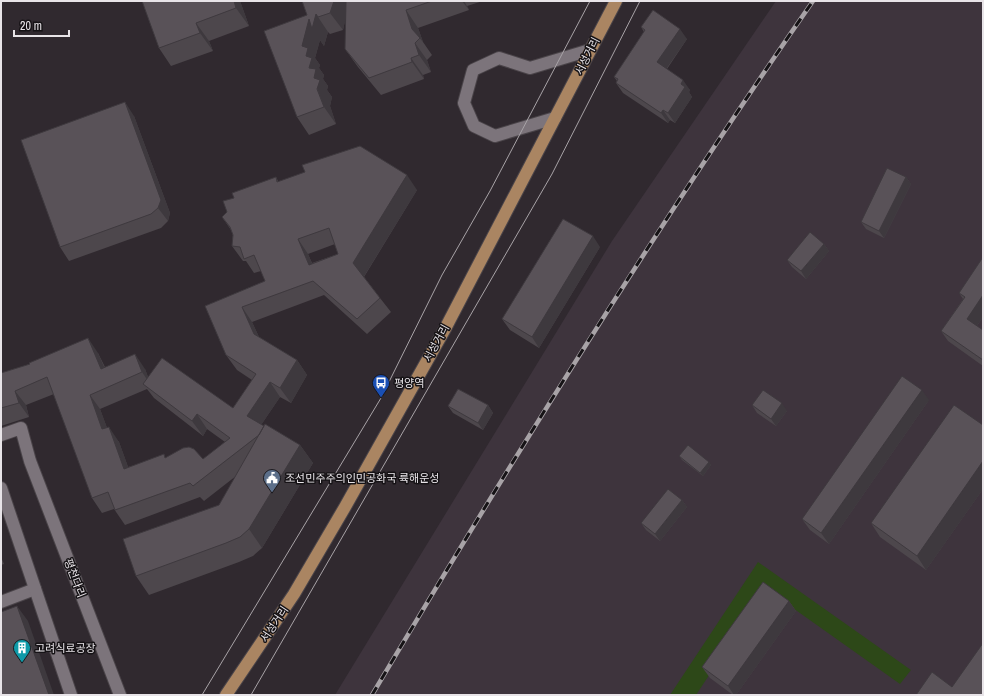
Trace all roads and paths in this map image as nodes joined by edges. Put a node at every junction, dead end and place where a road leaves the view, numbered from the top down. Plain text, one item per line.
1 (616, 1) edge
2 (590, 50) junction
3 (555, 118) junction
4 (1, 435) edge
5 (1, 488) edge
6 (35, 589) junction
7 (1, 602) edge
8 (70, 695) edge
9 (120, 695) edge
10 (226, 695) edge

1 - 2 main road, 서성거리
2 - 3 main road, 서성거리
2 - 3 street
3 - 10 main road, 서성거리
4 - 9 street, 평천다리
5 - 6 street
6 - 7 street
6 - 8 street

